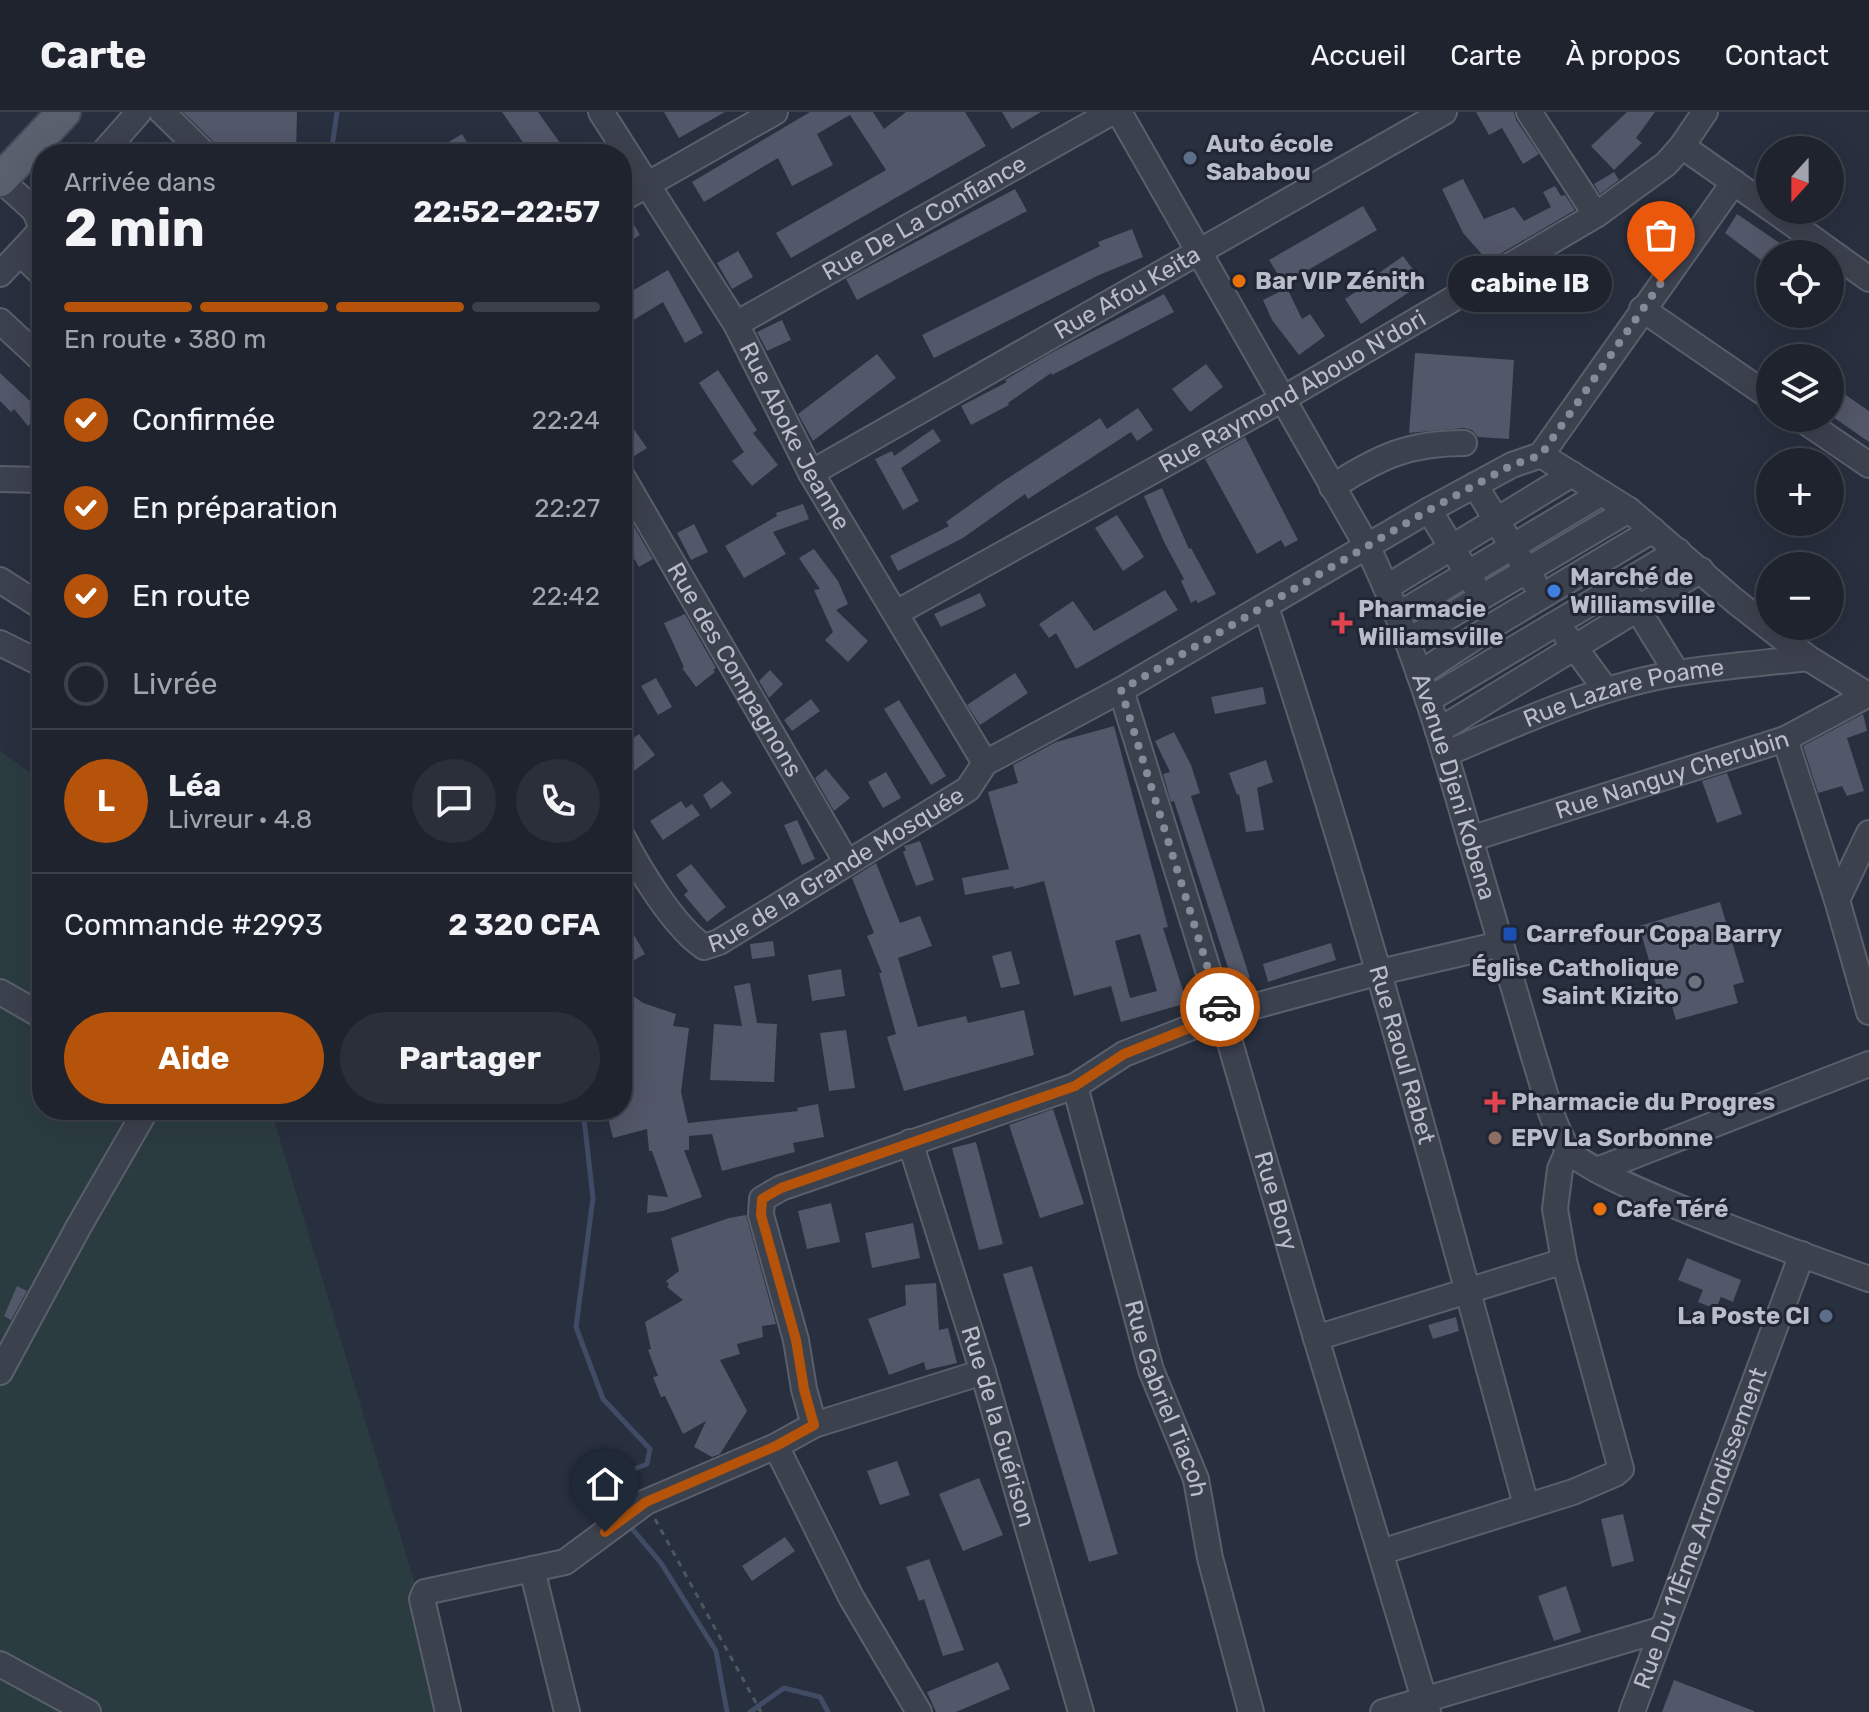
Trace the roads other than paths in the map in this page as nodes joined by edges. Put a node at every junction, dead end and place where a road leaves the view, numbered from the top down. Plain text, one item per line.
1 (37, 112) edge
2 (64, 112) edge
3 (139, 112) edge
4 (162, 112) edge
5 (601, 112) edge
6 (775, 112) edge
7 (1112, 112) edge
8 (1119, 112) edge
9 (1444, 112) edge
10 (1529, 112) edge
11 (1705, 112) edge
12 (34, 144) edge
13 (111, 144) edge
14 (195, 144) edge
15 (621, 144) edge
16 (32, 146) edge
17 (1682, 146) junction
18 (0, 152) edge
19 (632, 162) edge
20 (0, 180) edge
21 (1734, 182) junction
22 (646, 185) junction
23 (632, 193) edge
24 (1756, 198) edge
25 (32, 205) edge
26 (1596, 215) junction
27 (1793, 224) edge
28 (32, 240) edge
29 (1199, 252) junction
30 (20, 253) junction
31 (32, 264) edge
32 (0, 274) edge
33 (1869, 279) edge
34 (1642, 309) junction
35 (1, 323) edge
36 (736, 324) junction
37 (32, 351) edge
38 (1756, 387) edge
39 (1281, 400) junction
40 (1821, 432) edge
41 (1464, 443) dead end
42 (1541, 455) junction
43 (1869, 465) edge
44 (811, 473) junction
45 (1572, 474) junction
46 (0, 479) edge
47 (32, 480) edge
48 (1475, 485) junction
49 (1332, 487) junction
50 (632, 493) edge
51 (1602, 493) junction
52 (1577, 509) junction
53 (1429, 510) junction
54 (1629, 510) junction
55 (1497, 520) junction
56 (1653, 530) junction
57 (1591, 532) junction
58 (1513, 546) junction
59 (1452, 547) junction
60 (1368, 548) junction
61 (1678, 551) junction
62 (1607, 559) junction
63 (1527, 569) junction
64 (1701, 570) junction
65 (1467, 573) junction
66 (0, 580) edge
67 (1622, 584) junction
68 (1387, 587) junction
69 (1481, 596) junction
70 (1543, 596) junction
71 (32, 601) edge
72 (1266, 607) junction
73 (1638, 611) junction
74 (896, 613) junction
75 (1398, 615) junction
76 (1558, 622) junction
77 (1497, 623) junction
78 (1409, 640) junction
79 (0, 643) edge
80 (1574, 648) junction
81 (1512, 649) junction
82 (1808, 658) junction
83 (32, 659) edge
84 (1677, 673) junction
85 (1419, 674) junction
86 (1528, 675) junction
87 (1121, 690) junction
88 (1606, 690) junction
89 (1868, 694) edge
90 (1428, 700) junction
91 (1548, 710) junction
92 (1785, 739) junction
93 (1442, 742) junction
94 (985, 763) junction
95 (1869, 833) edge
96 (1470, 839) junction
97 (632, 852) edge
98 (847, 863) junction
99 (1837, 900) junction
100 (1501, 944) junction
101 (1380, 972) junction
102 (0, 992) edge
103 (1868, 1003) edge
104 (32, 1010) edge
105 (1222, 1015) junction
106 (1869, 1064) edge
107 (1075, 1086) junction
108 (140, 1120) edge
109 (910, 1142) junction
110 (1568, 1151) junction
111 (1597, 1170) junction
112 (1802, 1254) junction
113 (1564, 1261) junction
114 (1869, 1279) edge
115 (1469, 1293) junction
116 (1316, 1338) junction
117 (4, 1357) edge
118 (983, 1372) junction
119 (814, 1425) junction
120 (776, 1446) junction
121 (1526, 1505) junction
122 (1381, 1552) junction
123 (532, 1569) junction
124 (1663, 1629) junction
125 (0, 1664) edge
126 (1427, 1706) edge
127 (88, 1712) edge
128 (448, 1712) edge
129 (567, 1712) edge
130 (919, 1712) edge
131 (1081, 1712) edge
132 (1251, 1712) edge
133 (1383, 1712) edge
134 (1632, 1712) edge

1 - 18 main road
2 - 12 main road
3 - 13 street
4 - 14 street
5 - 15 street, Rue Aboke Jeanne
6 - 22 street
7 - 36 street, Rue De La Confiance
8 - 29 street, Avenue Djeni Kobena
9 - 29 street, Rue Afou Keita
10 - 26 street
11 - 17 street, Rue Raymond Abouo N'dori
16 - 20 main road
17 - 21 street
17 - 26 street, Rue Raymond Abouo N'dori
19 - 22 street, Rue Aboke Jeanne
20 - 25 street
21 - 24 street
21 - 34 street
22 - 23 street
22 - 36 street, Rue Aboke Jeanne
26 - 39 street, Rue Raymond Abouo N'dori
27 - 33 street
28 - 30 street
29 - 39 street, Avenue Djeni Kobena
29 - 44 street, Rue Afou Keita
30 - 31 street
30 - 32 street
34 - 38 street
34 - 42 street
35 - 37 street
36 - 44 street, Rue Aboke Jeanne
39 - 49 street, Avenue Djeni Kobena
39 - 74 street, Rue Raymond Abouo N'dori
40 - 43 street
41 - 49 street
42 - 45 street
42 - 48 street, Rue de la Grande Mosquée
44 - 74 street, Rue Aboke Jeanne
45 - 51 street
45 - 55 street
46 - 47 street
48 - 53 street, Rue de la Grande Mosquée
48 - 55 street
49 - 60 street, Avenue Djeni Kobena
50 - 98 street, Rue des Compagnons
51 - 52 street
51 - 54 street
52 - 57 street
52 - 58 street
53 - 59 street
53 - 60 street, Rue de la Grande Mosquée
54 - 56 street
54 - 57 street
55 - 58 street
55 - 59 street
56 - 61 street
56 - 62 street
57 - 62 street
57 - 63 street
58 - 63 street
58 - 65 street
59 - 65 street
59 - 68 street
60 - 68 street, Avenue Djeni Kobena
60 - 72 street, Rue de la Grande Mosquée
61 - 64 street
61 - 67 street
62 - 67 street
62 - 70 street
63 - 69 street
63 - 70 street
64 - 73 street
64 - 82 street
65 - 69 street
65 - 75 street
66 - 71 street
67 - 73 street
67 - 76 street
68 - 75 street, Avenue Djeni Kobena
69 - 77 street
69 - 78 street
70 - 76 street
70 - 77 street
72 - 87 street, Rue de la Grande Mosquée
72 - 101 street, Rue Raoul Rabet
73 - 80 street
73 - 84 street
74 - 94 street, Rue Aboke Jeanne
75 - 78 street, Avenue Djeni Kobena
76 - 80 street
76 - 81 street
77 - 81 street
77 - 85 street
78 - 85 street, Avenue Djeni Kobena
79 - 83 street
80 - 86 street
80 - 88 street
81 - 86 street
81 - 90 street
82 - 84 street, Rue Lazare Poame
82 - 89 street
84 - 88 street, Rue Lazare Poame
85 - 90 street, Avenue Djeni Kobena
86 - 91 street
86 - 93 street
87 - 94 street, Rue de la Grande Mosquée
87 - 105 street, Rue Bory
88 - 91 street, Rue Lazare Poame
89 - 92 street, Rue Nanguy Cherubin
90 - 93 street, Avenue Djeni Kobena
91 - 93 street, Rue Lazare Poame
92 - 96 street, Rue Nanguy Cherubin
92 - 99 street
93 - 96 street, Avenue Djeni Kobena
94 - 98 street, Rue de la Grande Mosquée
95 - 99 street
96 - 100 street, Avenue Djeni Kobena
97 - 98 street, Rue de la Grande Mosquée
99 - 103 street
100 - 101 street
100 - 110 street, Avenue Djeni Kobena
101 - 105 street
101 - 115 street, Rue Raoul Rabet
102 - 104 street
105 - 107 street
105 - 116 street, Rue Bory
106 - 111 street
107 - 109 street
107 - 132 street, Rue Gabriel Tiacoh
108 - 117 street
109 - 118 street, Rue de la Guérison
109 - 119 street
110 - 111 street
110 - 113 street
111 - 112 street
112 - 114 street
112 - 124 street, Rue Du 11Ème Arrondissement
113 - 115 street
113 - 121 street
115 - 116 street
115 - 121 street, Rue Raoul Rabet
116 - 122 street, Rue Bory
118 - 119 street
118 - 131 street, Rue de la Guérison
119 - 120 street
120 - 123 street
120 - 130 street
121 - 122 street
122 - 126 street, Rue Bory
123 - 128 street
123 - 129 street
124 - 126 street
124 - 134 street, Rue Du 11Ème Arrondissement
125 - 127 street
126 - 133 street

